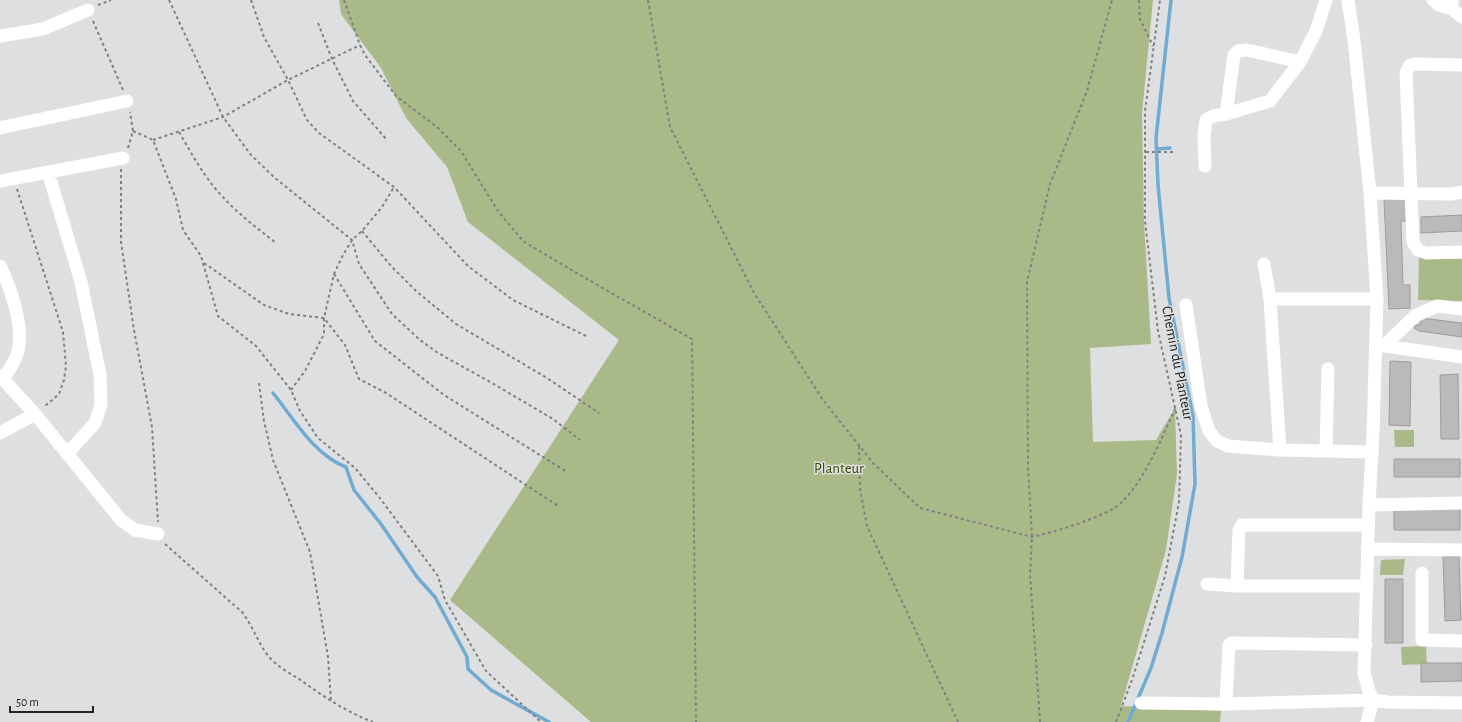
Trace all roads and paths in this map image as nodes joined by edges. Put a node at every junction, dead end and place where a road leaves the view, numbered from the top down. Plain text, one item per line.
1 (169, 0) edge
2 (250, 0) edge
3 (344, 0) edge
4 (648, 0) edge
5 (1112, 0) edge
6 (1139, 0) edge
7 (1160, 0) edge
8 (1326, 0) edge
9 (1348, 0) edge
10 (1433, 0) edge
11 (1455, 9) edge
12 (88, 10) joint
13 (318, 23) dead end
14 (0, 36) edge
15 (360, 45) junction
16 (1154, 47) junction
17 (332, 59) junction
18 (1300, 62) junction
19 (1462, 66) edge
20 (288, 80) junction
21 (127, 101) junction
22 (1226, 114) junction
23 (223, 117) junction
24 (0, 128) edge
25 (133, 131) junction
26 (179, 132) junction
27 (154, 140) junction
28 (387, 140) dead end
29 (1146, 152) junction
30 (1175, 152) dead end
31 (123, 158) junction
32 (1205, 166) dead end
33 (48, 172) junction
34 (14, 177) junction
35 (0, 181) edge
36 (394, 187) junction
37 (1462, 192) edge
38 (1370, 193) junction
39 (1410, 193) junction
40 (362, 231) junction
41 (352, 240) junction
42 (276, 243) dead end
43 (1462, 252) edge
44 (203, 262) junction
45 (1264, 264) dead end
46 (0, 266) edge
47 (334, 274) junction
48 (1377, 299) junction
49 (1270, 300) junction
50 (1186, 305) dead end
51 (1462, 309) edge
52 (324, 318) junction
53 (586, 336) dead end
54 (1380, 345) junction
55 (1462, 356) edge
56 (1328, 369) dead end
57 (2, 378) edge
58 (259, 383) dead end
59 (291, 390) junction
60 (1176, 407) junction
61 (599, 413) dead end
62 (35, 414) junction
63 (0, 433) edge
64 (580, 440) dead end
65 (860, 446) junction
66 (1280, 450) junction
67 (1326, 451) junction
68 (1372, 452) junction
69 (67, 454) junction
70 (567, 472) dead end
71 (1462, 503) edge
72 (1368, 505) junction
73 (558, 506) dead end
74 (1368, 525) junction
75 (158, 534) junction
76 (1032, 537) junction
77 (1367, 549) junction
78 (1462, 550) edge
79 (1422, 573) dead end
80 (1207, 584) dead end
81 (1237, 586) junction
82 (1367, 586) junction
83 (1462, 641) edge
84 (1366, 646) junction
85 (1373, 700) junction
86 (331, 701) junction
87 (1141, 703) dead end
88 (1462, 703) edge
89 (1226, 704) junction
90 (373, 722) edge
91 (541, 722) edge
92 (696, 722) edge
93 (958, 722) edge
94 (1040, 722) edge
95 (1116, 722) edge
96 (1367, 722) edge

1 - 23 path
2 - 20 path
3 - 15 path
4 - 65 path
5 - 76 path
6 - 16 path
7 - 16 path, Chemin du Planteur
8 - 18 street
9 - 38 street
10 - 11 street
12 - 14 street
12 - 21 path
13 - 17 path
15 - 17 path
15 - 92 path
16 - 29 path, Chemin du Planteur
17 - 20 path
17 - 28 path
18 - 22 street
18 - 22 street
19 - 39 street
20 - 23 path
20 - 36 path
21 - 24 street
21 - 25 path
22 - 32 street
23 - 26 path
23 - 41 path
25 - 27 path
25 - 31 path
26 - 27 path
26 - 42 path
27 - 44 path
29 - 30 path
29 - 60 path, Chemin du Planteur
31 - 33 street
31 - 75 path
33 - 34 street
33 - 69 street
34 - 35 street
34 - 62 path
36 - 40 path
36 - 53 path
37 - 39 street
38 - 39 street
38 - 48 street
39 - 43 street
40 - 41 path
40 - 61 path
41 - 47 path
41 - 64 path
44 - 52 path
44 - 59 path
45 - 49 street
46 - 57 street
47 - 52 path
47 - 70 path
48 - 49 street
48 - 54 street
49 - 66 street
50 - 66 street
51 - 54 street
52 - 59 path
52 - 73 path
54 - 55 street
54 - 68 street
56 - 67 street
57 - 62 street
58 - 86 path
59 - 91 path
60 - 76 path
60 - 95 path, Chemin du Planteur
62 - 63 street
62 - 69 street
65 - 76 path
65 - 93 path
66 - 67 street
67 - 68 street
68 - 72 street
69 - 75 street
71 - 72 street
72 - 74 street
74 - 77 street
74 - 81 street
75 - 86 path
76 - 94 path
77 - 78 street
77 - 82 street
79 - 83 street
80 - 81 street
81 - 82 street
82 - 84 street
84 - 85 street
84 - 89 street
85 - 88 street
85 - 89 street
85 - 96 street
86 - 90 path
87 - 89 street

